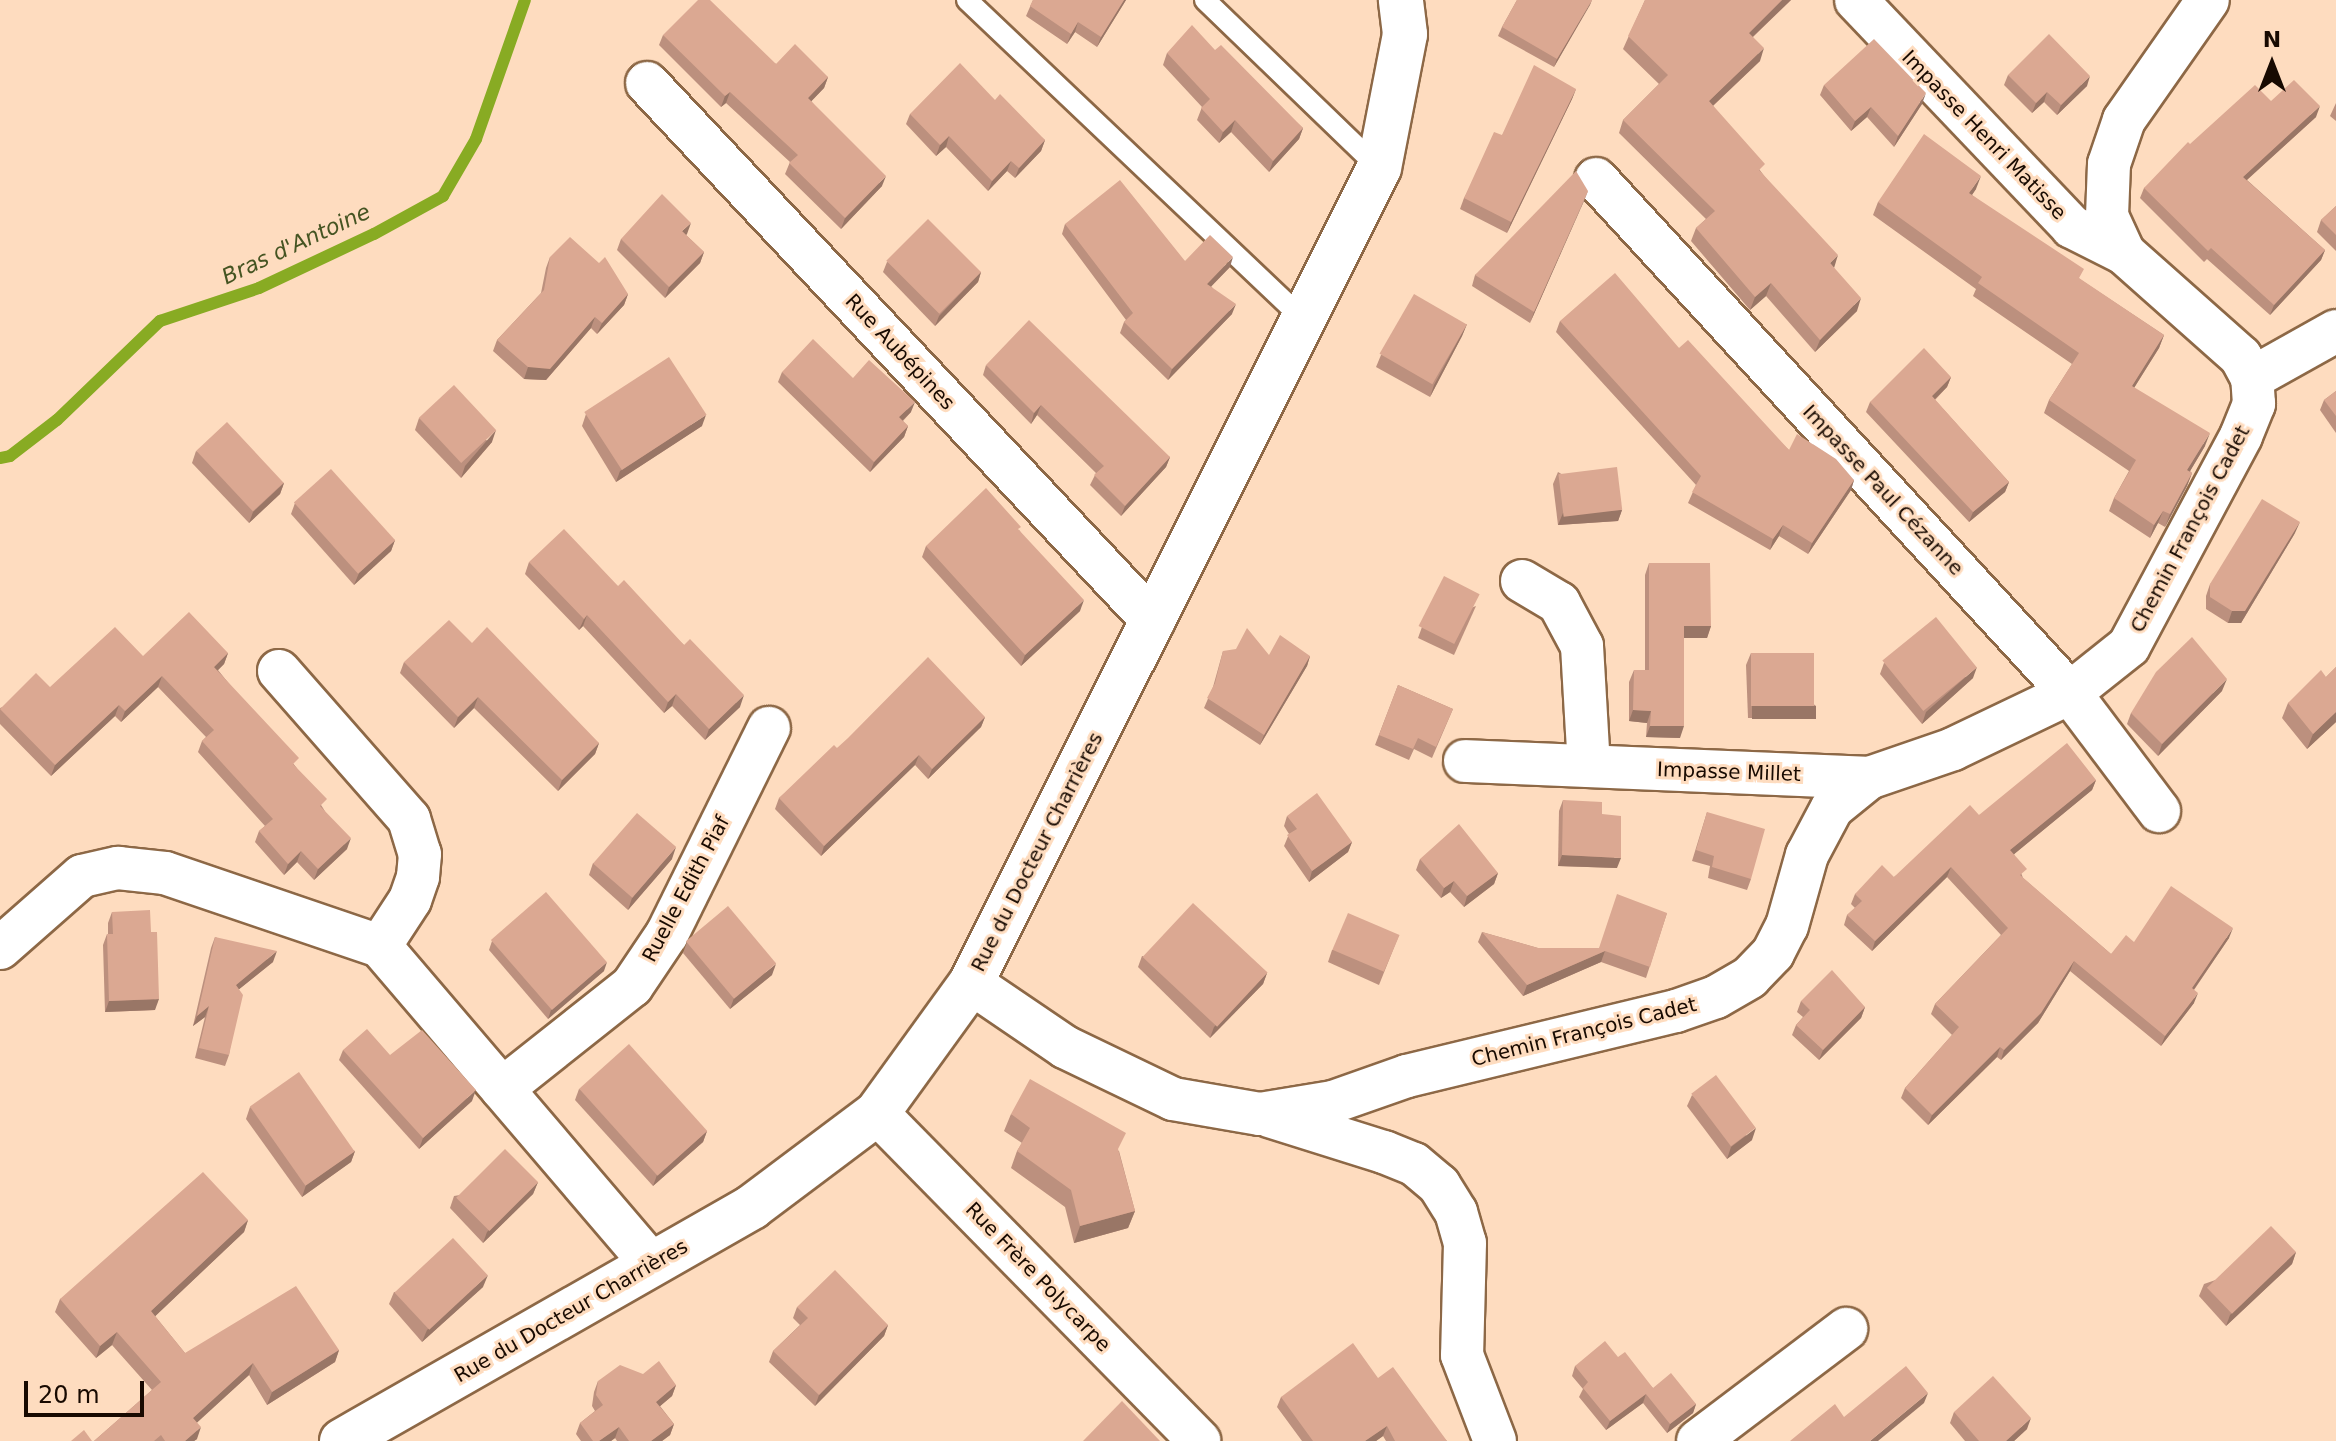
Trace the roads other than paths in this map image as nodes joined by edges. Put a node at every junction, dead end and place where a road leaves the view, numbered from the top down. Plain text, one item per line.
1 (967, 0) edge
2 (1205, 0) edge
3 (1401, 0) edge
4 (1856, 0) edge
5 (2208, 0) edge
6 (647, 83) dead end
7 (1379, 168) junction
8 (1596, 179) dead end
9 (2124, 253) junction
10 (1303, 319) junction
11 (2336, 331) edge
12 (2252, 378) junction
13 (1522, 581) dead end
14 (1153, 621) junction
15 (279, 671) dead end
16 (2070, 693) junction
17 (769, 728) dead end
18 (1465, 761) dead end
19 (1589, 766) junction
20 (1869, 778) junction
21 (2159, 811) dead end
22 (380, 946) junction
23 (0, 948) edge
24 (971, 983) junction
25 (502, 1089) junction
26 (877, 1113) junction
27 (1260, 1114) junction
28 (652, 1265) junction
29 (1846, 1329) dead end
30 (342, 1441) edge
31 (1199, 1441) edge
32 (1495, 1441) edge
33 (1698, 1441) edge

1 - 10 lane
2 - 7 lane
3 - 7 street, Rue du Docteur Charrières
4 - 9 street, Impasse Henri Matisse
5 - 9 street
6 - 14 street, Rue Aubépines
7 - 10 street, Rue du Docteur Charrières
8 - 16 street, Impasse Paul Cézanne
9 - 12 street
10 - 14 street, Rue du Docteur Charrières
11 - 12 street
12 - 16 street, Chemin François Cadet
13 - 19 street
14 - 24 street, Rue du Docteur Charrières
15 - 22 street
16 - 20 street, Chemin François Cadet
16 - 21 street, Impasse Paul Cézanne
17 - 25 street, Ruelle Edith Piaf
18 - 19 street, Impasse Millet
19 - 20 street, Impasse Millet
20 - 27 street, Chemin François Cadet
22 - 23 street
22 - 25 street
24 - 26 street, Rue du Docteur Charrières
24 - 27 street, Chemin François Cadet
25 - 28 street
26 - 28 street, Rue du Docteur Charrières
26 - 31 street, Rue Frère Polycarpe
27 - 32 street
28 - 30 street, Rue du Docteur Charrières
29 - 33 street

